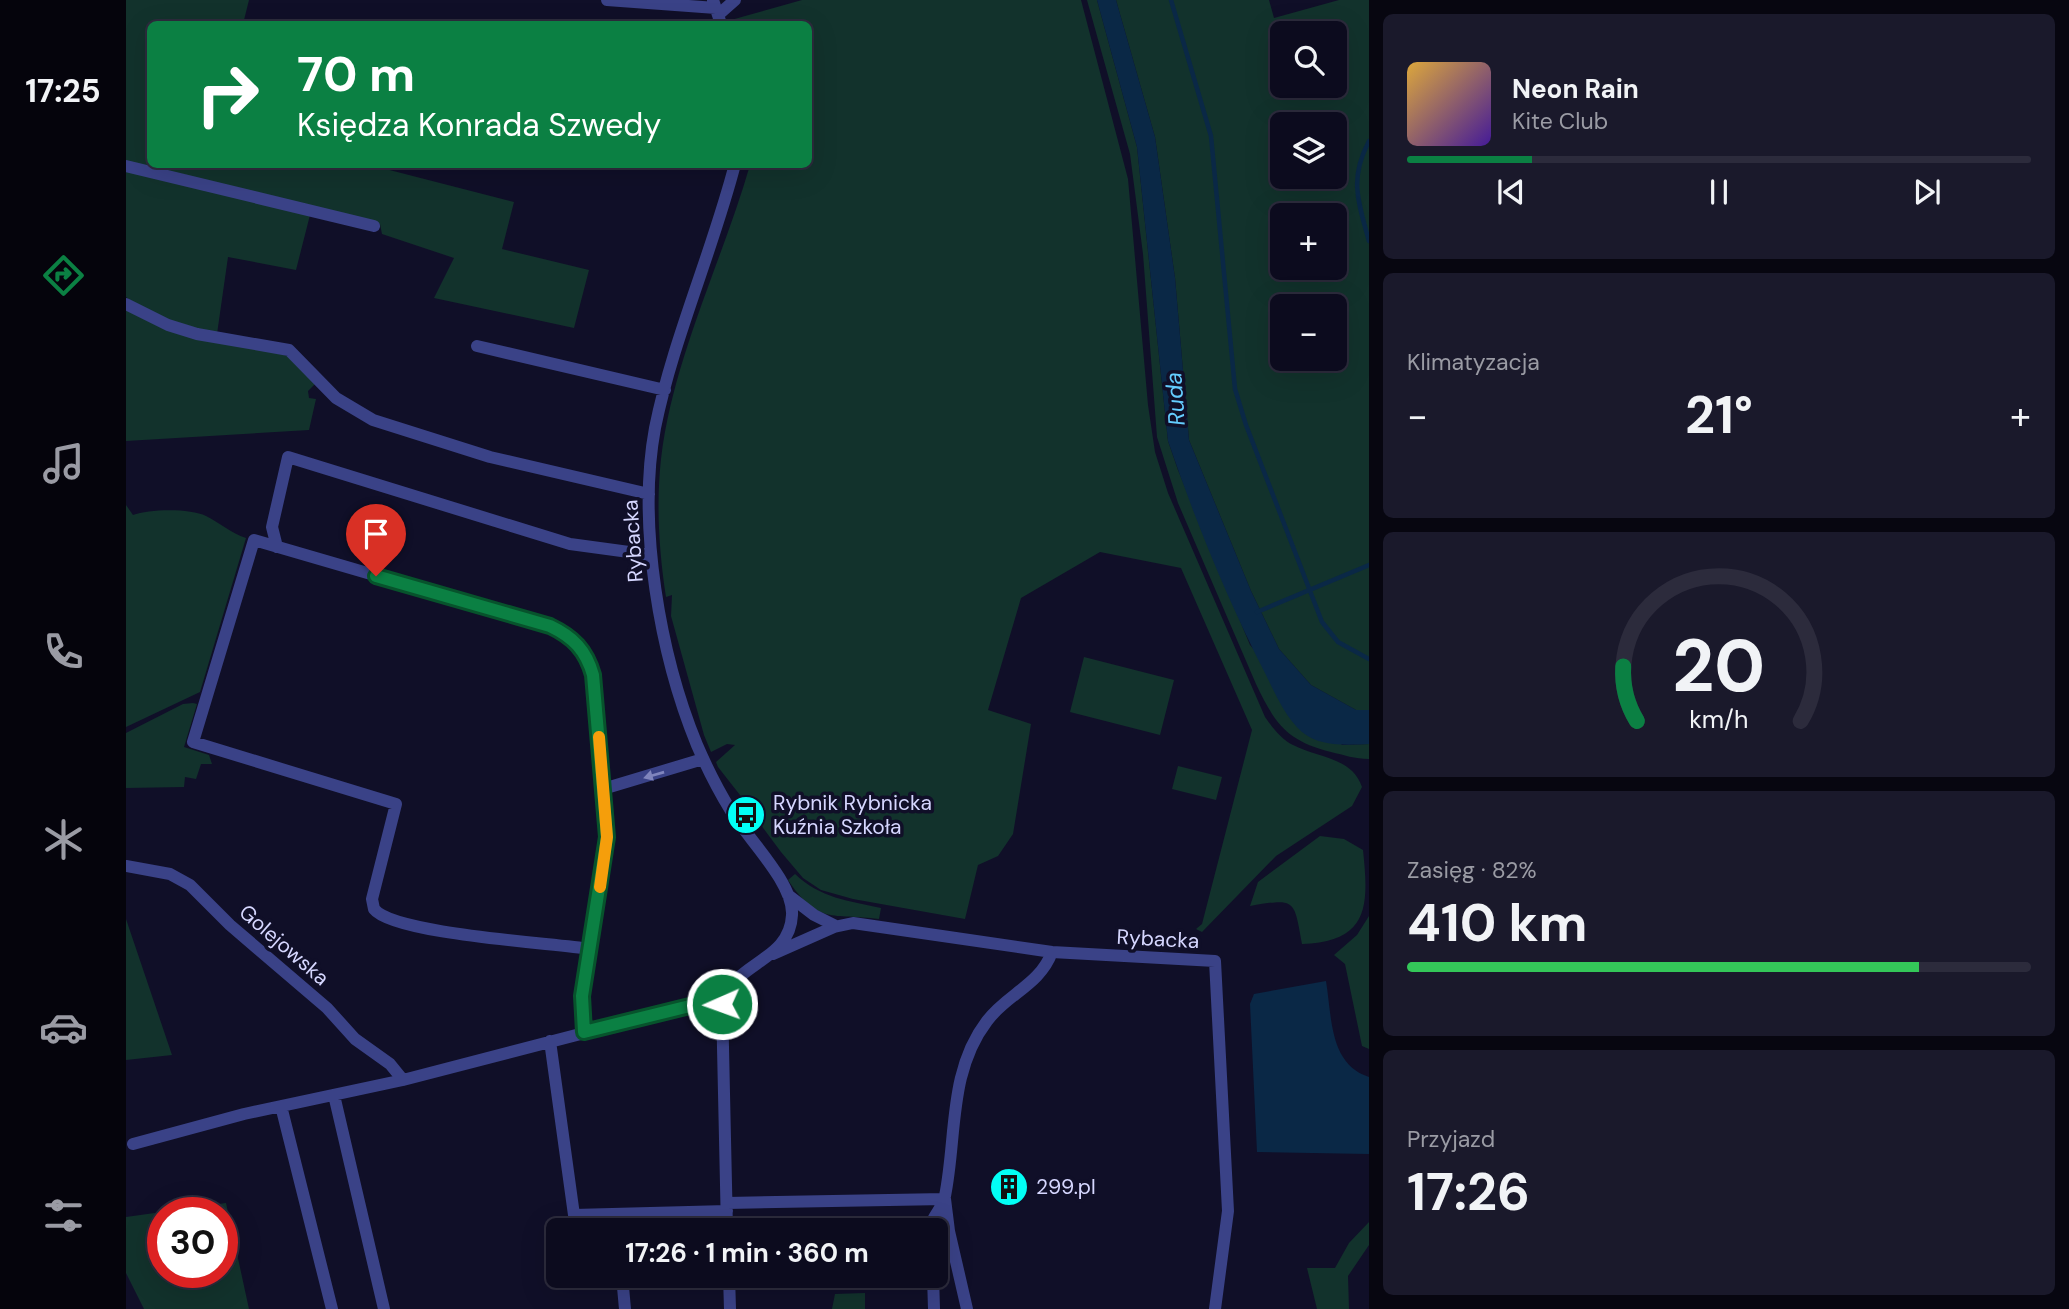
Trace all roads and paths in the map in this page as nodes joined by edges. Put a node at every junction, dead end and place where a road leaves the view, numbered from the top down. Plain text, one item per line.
1 (607, 0) edge
2 (735, 0) edge
3 (717, 12) edge
4 (126, 166) edge
5 (731, 168) edge
6 (374, 226) dead end
7 (126, 304) edge
8 (477, 346) dead end
9 (665, 390) junction
10 (649, 494) junction
11 (277, 547) junction
12 (651, 555) junction
13 (704, 759) junction
14 (603, 789) junction
15 (126, 866) edge
16 (788, 895) junction
17 (836, 926) junction
18 (589, 948) junction
19 (1052, 952) junction
20 (773, 954) junction
21 (722, 1002) junction
22 (584, 1032) junction
23 (550, 1041) junction
24 (403, 1080) junction
25 (334, 1096) junction
26 (281, 1106) junction
27 (133, 1144) dead end
28 (945, 1199) junction
29 (727, 1207) junction
30 (616, 1216) joint
31 (727, 1218) edge
32 (934, 1218) edge
33 (623, 1288) edge
34 (729, 1288) edge
35 (933, 1288) edge
36 (332, 1309) edge
37 (384, 1309) edge
38 (625, 1309) edge
39 (730, 1309) edge
40 (934, 1309) edge
41 (967, 1309) edge
42 (1215, 1309) edge

1 - 3 street
2 - 3 street
4 - 6 street
5 - 9 street, Rybacka
7 - 10 street
8 - 9 street
9 - 10 street, Rybacka
10 - 12 street, Rybacka
11 - 12 street
11 - 14 street
11 - 18 street
12 - 13 street, Rybacka
13 -> 14 street
13 - 16 street, Rybacka
14 - 18 street
15 - 24 street, Golejowska
16 - 17 street, Rybacka
16 - 20 street
17 - 19 street, Rybacka
17 - 20 street, Rybacka
18 - 22 street
19 - 28 street
19 - 42 street, Rybacka
20 - 21 street
21 - 22 street
21 - 29 street
22 - 23 street
23 - 24 street
23 - 30 street
24 - 25 street
25 - 26 street
25 - 37 street
26 - 27 street
26 - 36 street
28 - 29 street
28 - 32 street
28 - 41 street
29 - 30 street
29 - 31 street
33 - 38 street
34 - 39 street
35 - 40 street

